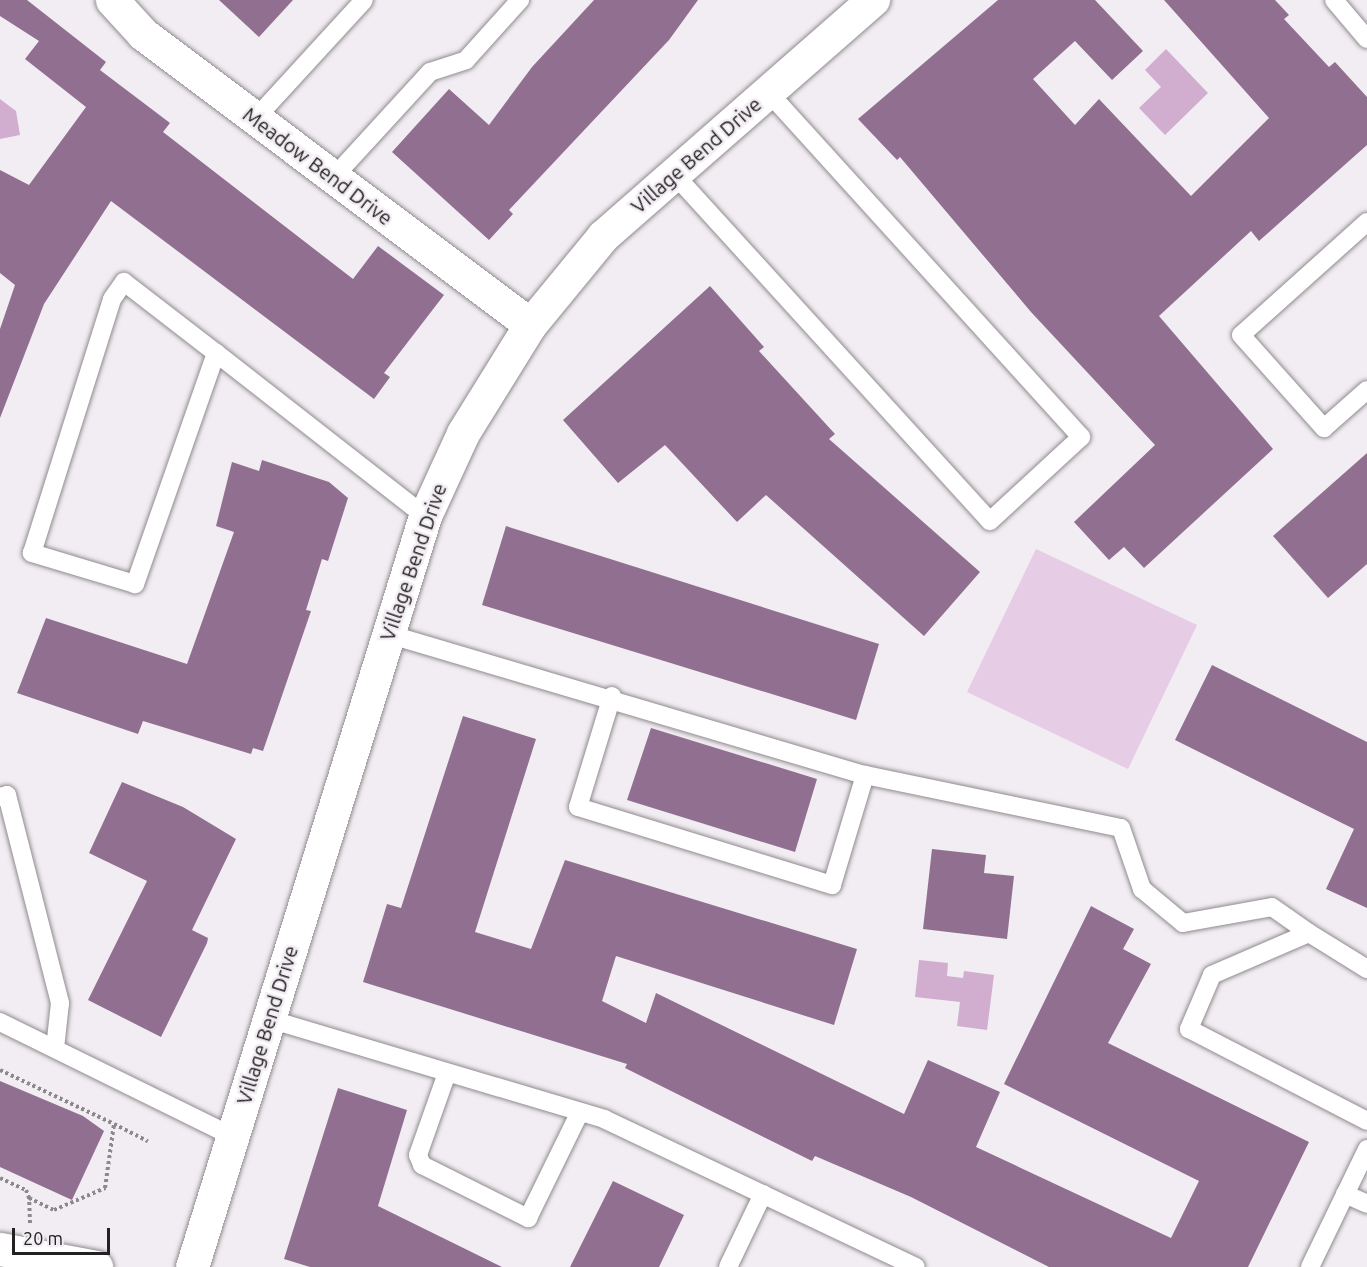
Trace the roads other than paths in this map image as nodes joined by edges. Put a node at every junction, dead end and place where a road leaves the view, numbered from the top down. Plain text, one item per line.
1 (112, 0) edge
2 (364, 0) edge
3 (520, 0) edge
4 (873, 0) edge
5 (1334, 0) edge
6 (1367, 39) edge
7 (768, 92) junction
8 (255, 119) junction
9 (674, 174) junction
10 (332, 178) junction
11 (1367, 222) edge
12 (530, 325) junction
13 (216, 353) junction
14 (1367, 390) edge
15 (425, 516) junction
16 (388, 634) junction
17 (612, 696) junction
18 (865, 775) junction
19 (0, 797) edge
20 (1309, 933) junction
21 (1367, 969) edge
22 (268, 1020) junction
23 (0, 1022) edge
24 (55, 1048) junction
25 (447, 1073) junction
26 (580, 1112) junction
27 (1367, 1121) edge
28 (232, 1136) junction
29 (1367, 1149) edge
30 (763, 1194) junction
31 (1345, 1194) junction
32 (1367, 1204) edge
33 (0, 1249) edge
34 (96, 1267) edge
35 (192, 1267) edge
36 (728, 1267) edge
37 (916, 1267) edge
38 (1310, 1267) edge

1 - 8 street, Meadow Bend Drive
2 - 8 lane
3 - 10 lane
4 - 7 street, Village Bend Drive
5 - 6 lane
7 - 9 street, Village Bend Drive
7 - 9 lane
8 - 10 street, Meadow Bend Drive
9 - 12 street, Village Bend Drive
10 - 12 street, Meadow Bend Drive
11 - 14 lane
12 - 15 street, Village Bend Drive
13 - 13 lane
13 - 15 lane
15 - 16 street, Village Bend Drive
16 - 17 lane
16 - 22 street, Village Bend Drive
17 - 18 lane
17 - 18 lane
18 - 20 lane
19 - 24 lane
20 - 21 lane
20 - 27 lane
22 - 25 lane
22 - 28 street, Village Bend Drive
23 - 24 lane
24 - 28 lane
25 - 26 lane
25 - 26 lane
26 - 30 lane
28 - 35 street, Village Bend Drive
29 - 31 lane
30 - 36 lane
30 - 37 lane
31 - 32 lane
31 - 38 lane
33 - 34 street

